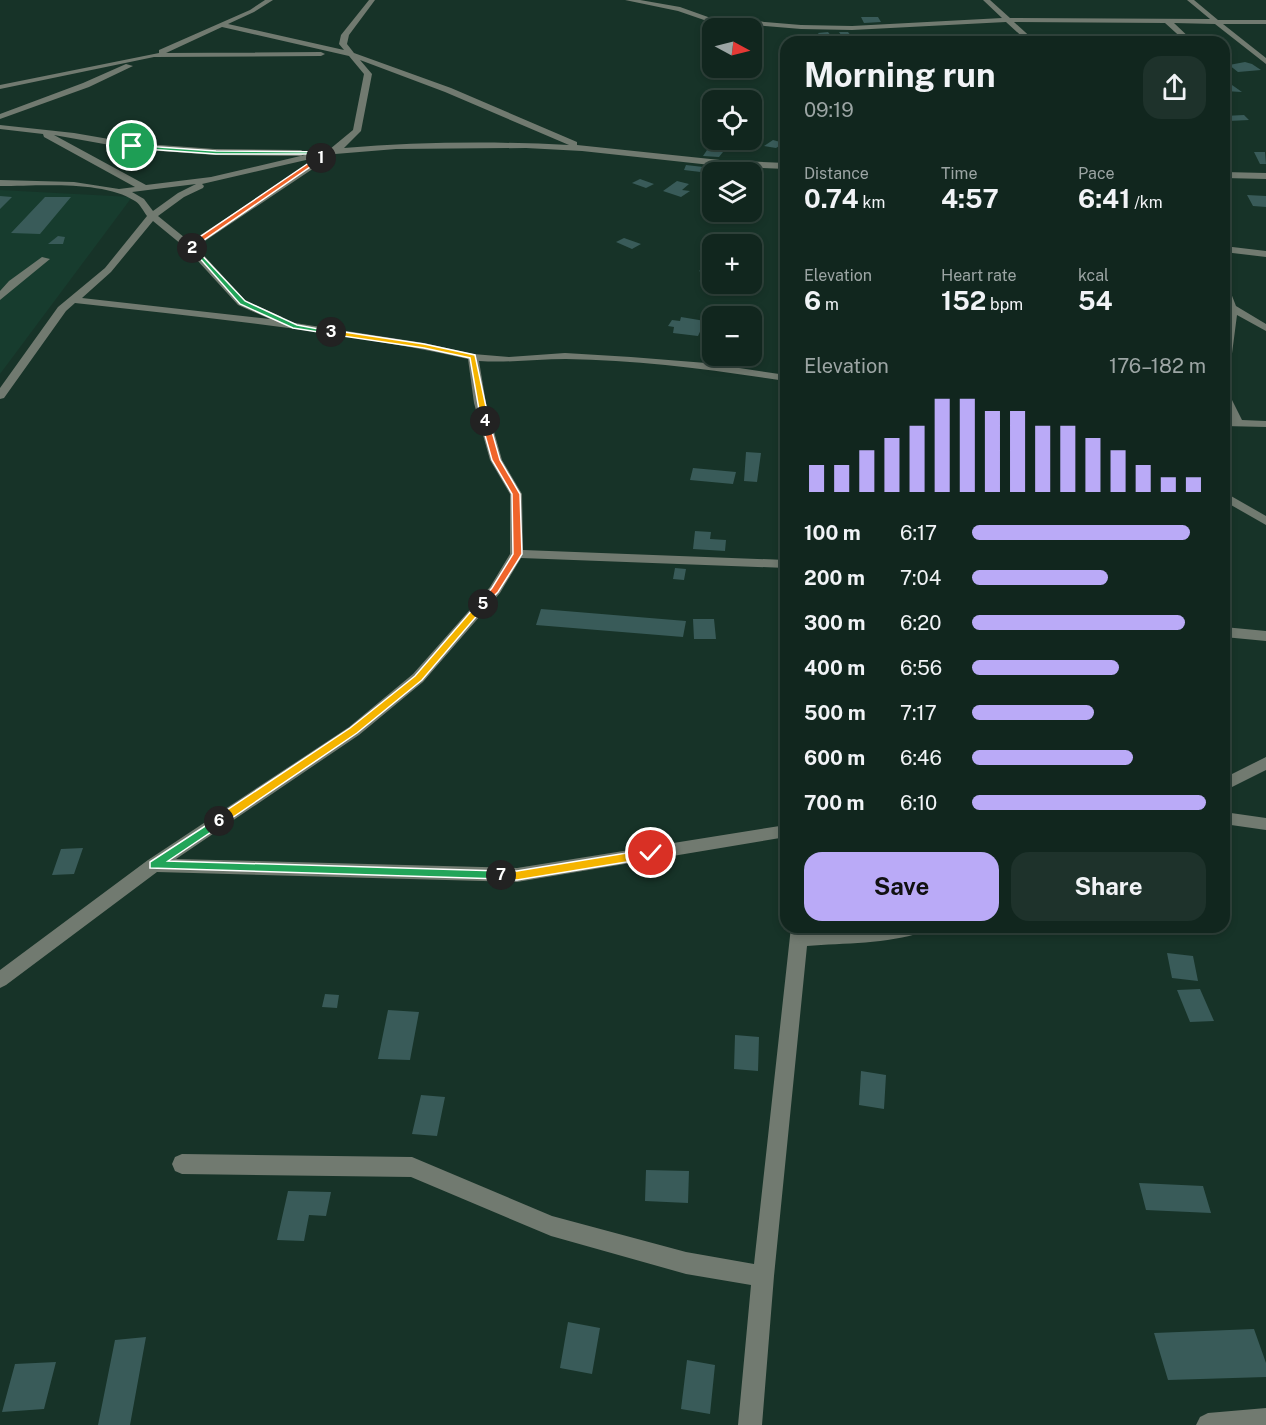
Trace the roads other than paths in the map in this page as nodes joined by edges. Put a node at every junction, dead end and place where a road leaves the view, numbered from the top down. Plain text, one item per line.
1 (270, 0) edge
2 (372, 0) edge
3 (628, 0) edge
4 (986, 0) edge
5 (1190, 0) edge
6 (1009, 20) junction
7 (1168, 22) junction
8 (1266, 22) edge
9 (1216, 23) junction
10 (222, 25) junction
11 (1026, 36) edge
12 (1183, 36) edge
13 (351, 54) junction
14 (154, 55) junction
15 (1266, 62) edge
16 (0, 87) edge
17 (0, 107) edge
18 (11, 113) junction
19 (0, 117) edge
20 (0, 127) edge
21 (42, 132) junction
22 (582, 148) junction
23 (328, 152) junction
24 (780, 166) edge
25 (1230, 175) edge
26 (1266, 176) edge
27 (211, 180) junction
28 (0, 183) edge
29 (144, 188) junction
30 (120, 191) junction
31 (152, 216) junction
32 (190, 247) junction
33 (1230, 250) edge
34 (1266, 254) edge
35 (45, 259) dead end
36 (0, 297) edge
37 (75, 300) junction
38 (1230, 303) edge
39 (1232, 308) junction
40 (295, 327) junction
41 (1266, 328) edge
42 (1230, 339) edge
43 (473, 357) junction
44 (780, 377) edge
45 (0, 396) edge
46 (1230, 408) edge
47 (1230, 423) edge
48 (1238, 423) junction
49 (1266, 424) edge
50 (1230, 499) edge
51 (1266, 520) edge
52 (517, 554) junction
53 (780, 564) edge
54 (1230, 633) edge
55 (1266, 636) edge
56 (1266, 763) edge
57 (1230, 781) edge
58 (1230, 819) edge
59 (1266, 824) edge
60 (780, 832) edge
61 (154, 865) junction
62 (799, 933) edge
63 (0, 980) edge
64 (182, 1164) dead end
65 (763, 1276) junction
66 (1266, 1420) edge
67 (750, 1425) edge
68 (1208, 1425) edge

1 - 10 street
2 - 13 street
3 - 6 street
4 - 6 street
5 - 9 street
6 - 7 street
6 - 11 street
7 - 9 street
7 - 12 street
8 - 9 street
9 - 15 street
10 - 13 street
10 - 14 street
13 - 14 street
13 - 22 street
13 - 23 street
14 - 16 street
14 - 18 street
17 - 18 street
18 - 19 street
18 - 21 street
20 - 21 street
21 - 23 street
21 - 29 street
22 - 23 street
22 - 24 street
23 - 27 street
23 - 32 street
25 - 26 street
27 - 29 street
27 - 31 street
28 - 30 street
29 - 30 street
30 - 31 street
31 - 32 street
31 - 37 street
32 - 40 street
33 - 34 street
35 - 36 street
37 - 40 street
37 - 45 street
38 - 39 street
39 - 41 street
39 - 42 street
40 - 43 street
43 - 44 street
43 - 52 street
46 - 48 street
47 - 48 street
48 - 49 street
50 - 51 street
52 - 53 street
52 - 61 street
54 - 55 street
56 - 57 street
58 - 59 street
60 - 61 street
61 - 63 street
62 - 65 street
64 - 65 street
65 - 67 street
66 - 68 street

